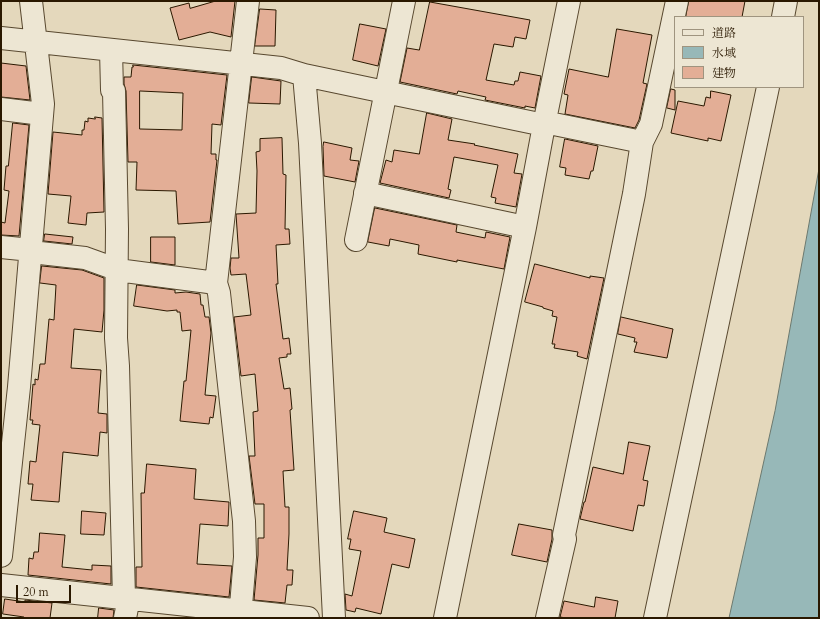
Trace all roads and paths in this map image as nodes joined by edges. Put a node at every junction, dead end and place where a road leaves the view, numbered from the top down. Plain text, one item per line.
1 (31, 1) edge
2 (248, 1) edge
3 (404, 1) edge
4 (569, 1) edge
5 (677, 1) edge
6 (786, 1) edge
7 (782, 16) edge
8 (35, 36) junction
9 (1, 38) edge
10 (111, 50) junction
11 (241, 55) junction
12 (304, 75) junction
13 (768, 88) edge
14 (385, 92) junction
15 (1, 109) edge
16 (42, 114) junction
17 (544, 124) junction
18 (642, 142) junction
19 (365, 193) junction
20 (525, 227) junction
21 (356, 240) dead end
22 (1, 247) edge
23 (31, 251) junction
24 (116, 269) junction
25 (216, 283) junction
26 (10, 387) edge
27 (1, 556) edge
28 (1, 585) edge
29 (126, 605) edge
30 (240, 614) edge
31 (308, 618) edge
32 (334, 618) edge
33 (445, 618) edge
34 (547, 618) edge
35 (655, 618) edge

1 - 8 street
2 - 11 street
3 - 14 street
4 - 17 street
5 - 18 street
6 - 7 street
8 - 9 street
8 - 10 street
8 - 16 street
10 - 11 street
10 - 24 street
11 - 12 street
11 - 25 street
12 - 14 street
12 - 32 street
13 - 35 street
14 - 17 street
14 - 19 street
15 - 16 street
16 - 23 street
17 - 18 street
17 - 20 street
18 - 34 street
19 - 20 street
19 - 21 street
20 - 33 street
22 - 23 street
23 - 24 street
23 - 26 street
24 - 25 street
24 - 29 street
25 - 30 street
26 - 27 street
28 - 29 street
29 - 30 street
30 - 31 street

